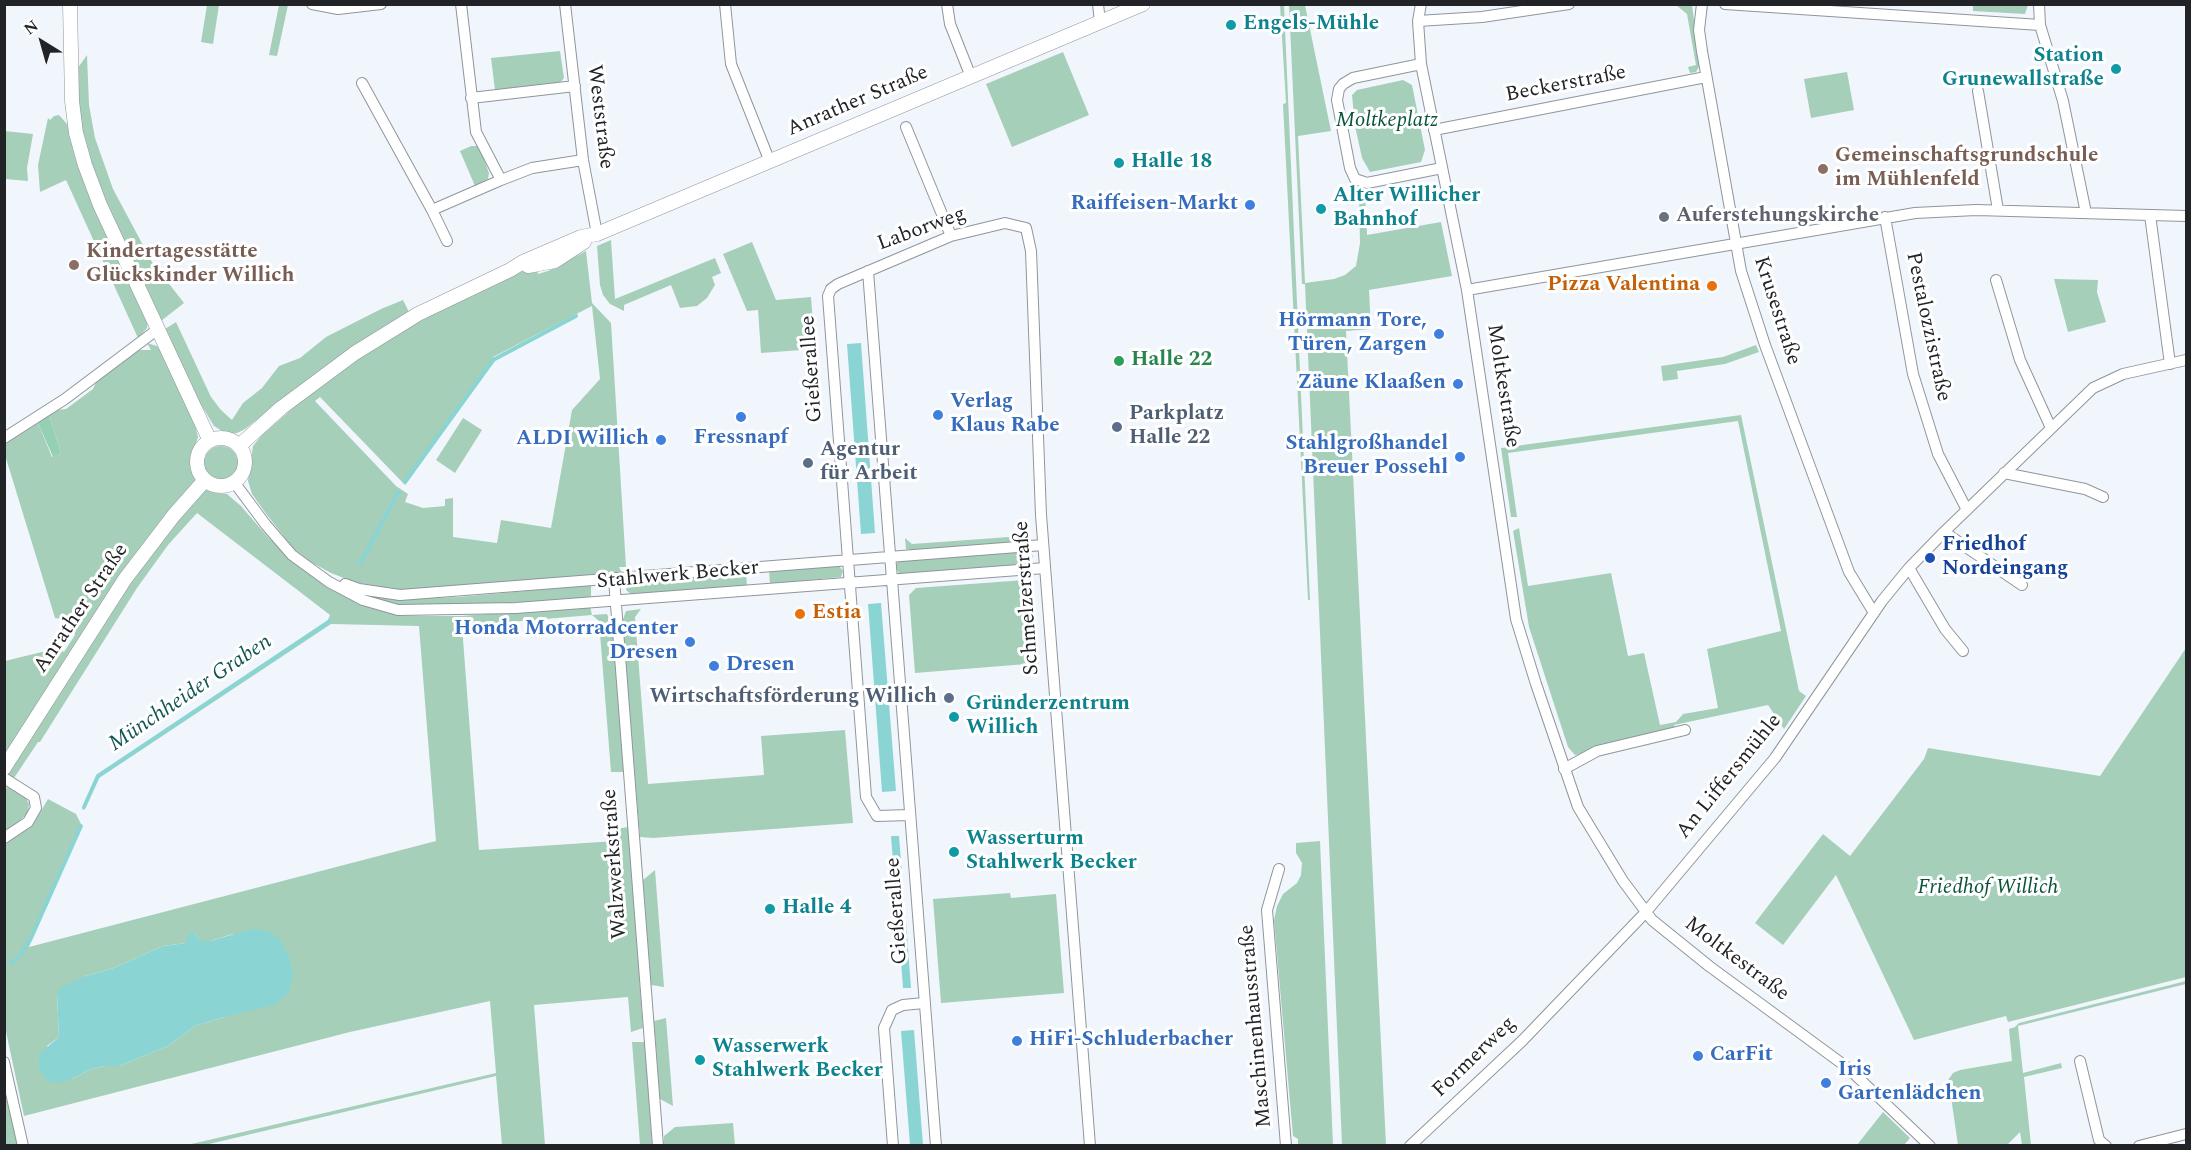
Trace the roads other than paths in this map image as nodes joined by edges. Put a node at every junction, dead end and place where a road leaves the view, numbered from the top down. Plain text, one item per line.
1 (70, 4) edge
2 (312, 4) edge
3 (381, 4) edge
4 (461, 4) edge
5 (565, 4) edge
6 (725, 4) edge
7 (947, 4) edge
8 (1098, 4) edge
9 (1143, 4) edge
10 (1421, 4) edge
11 (1569, 4) edge
12 (1702, 4) edge
13 (1725, 4) edge
14 (2039, 4) edge
15 (329, 6) edge
16 (1418, 21) junction
17 (1100, 22) junction
18 (2040, 25) junction
19 (1421, 64) junction
20 (971, 77) junction
21 (1706, 77) junction
22 (362, 83) dead end
23 (575, 86) junction
24 (1978, 90) dead end
25 (471, 98) junction
26 (906, 127) dead end
27 (1434, 130) junction
28 (583, 160) junction
29 (770, 162) junction
30 (1442, 168) junction
31 (501, 180) junction
32 (432, 210) junction
33 (1998, 210) junction
34 (2086, 213) junction
35 (2150, 214) junction
36 (2187, 216) edge
37 (1885, 217) junction
38 (1026, 228) joint
39 (593, 235) junction
40 (951, 236) junction
41 (447, 241) dead end
42 (1736, 244) junction
43 (868, 271) junction
44 (1996, 280) dead end
45 (1467, 290) junction
46 (158, 329) junction
47 (2187, 360) edge
48 (2170, 364) junction
49 (2051, 428) junction
50 (4, 438) edge
51 (210, 441) junction
52 (239, 446) junction
53 (2004, 473) junction
54 (205, 480) junction
55 (234, 482) junction
56 (2103, 497) dead end
57 (1966, 510) junction
58 (1944, 532) junction
59 (1044, 545) junction
60 (891, 556) junction
61 (848, 560) junction
62 (1045, 568) junction
63 (1909, 568) junction
64 (322, 576) junction
65 (893, 578) junction
66 (614, 579) junction
67 (849, 582) junction
68 (2022, 585) dead end
69 (616, 601) junction
70 (1874, 613) junction
71 (1963, 651) dead end
72 (1685, 730) dead end
73 (4, 768) edge
74 (1564, 769) junction
75 (4, 778) edge
76 (910, 815) junction
77 (4, 838) edge
78 (1279, 869) dead end
79 (1645, 913) junction
80 (1565, 998) joint
81 (924, 1003) junction
82 (2080, 1061) dead end
83 (4, 1062) edge
84 (2187, 1134) edge
85 (23, 1146) edge
86 (658, 1146) edge
87 (893, 1146) edge
88 (936, 1146) edge
89 (1090, 1146) edge
90 (1286, 1146) edge
91 (1410, 1146) edge
92 (1930, 1146) edge
93 (2106, 1146) edge
94 (2139, 1146) edge

1 - 46 street
2 - 15 street
3 - 15 street
4 - 25 street
5 - 23 street, Weststraße
6 - 29 street
7 - 20 street
8 - 17 street
9 - 17 street, Anrather Straße
10 - 16 street, Moltkestraße
11 - 16 street
12 - 21 street, Krusestraße
13 - 18 street
14 - 18 street
16 - 19 street, Moltkestraße
17 - 20 street, Anrather Straße
18 - 34 street
19 - 27 street, Moltkestraße
19 - 30 street
20 - 29 street, Anrather Straße
21 - 27 street, Beckerstraße
21 - 42 street, Krusestraße
22 - 32 street
23 - 25 street
23 - 28 street, Weststraße
24 - 33 street
25 - 31 street
26 - 40 street
27 - 30 street, Moltkestraße
28 - 31 street
28 - 39 street, Weststraße
29 - 39 street, Anrather Straße
30 - 45 street, Moltkestraße
31 - 32 street
32 - 41 street
33 - 34 street
33 - 37 street
34 - 35 street
35 - 36 street
35 - 48 street
37 - 42 street
37 - 57 street, Pestalozzistraße
38 - 40 street, Laborweg
38 - 59 street, Schmelzerstraße
39 - 52 street, Anrather Straße
40 - 43 street, Laborweg
42 - 45 street
42 - 70 street, Krusestraße
43 - 60 street, Gießerallee
43 - 61 street, Gießerallee
44 - 49 street
45 - 74 street, Moltkestraße
46 - 50 street
46 - 51 street
47 - 48 street, An Liffersmühle
48 - 49 street, An Liffersmühle
49 - 53 street, An Liffersmühle
51 - 52 street
51 - 54 street
52 - 55 street
53 - 56 street
53 - 57 street, An Liffersmühle
54 - 55 street
54 - 73 street, Anrather Straße
55 - 64 street, Stahlwerk Becker
57 - 58 street, An Liffersmühle
58 - 63 street, An Liffersmühle
58 - 68 street
59 - 60 street, Stahlwerk Becker
59 - 62 street, Schmelzerstraße
60 - 61 street, Stahlwerk Becker
60 - 65 street, Gießerallee
61 - 66 street, Stahlwerk Becker
61 - 67 street, Gießerallee
62 - 65 street, Stahlwerk Becker
62 - 89 street, Schmelzerstraße
63 - 70 street, An Liffersmühle
63 - 71 street
64 - 66 street, Stahlwerk Becker
64 - 69 street, Stahlwerk Becker
65 - 67 street, Stahlwerk Becker
65 - 76 street, Gießerallee
66 - 69 street, Walzwerkstraße
67 - 69 street, Stahlwerk Becker
67 - 76 street, Gießerallee
69 - 86 street, Walzwerkstraße
70 - 79 street, An Liffersmühle
72 - 74 street
74 - 79 street, Moltkestraße
75 - 77 street
76 - 81 street, Gießerallee
78 - 90 street, Maschinenhausstraße
79 - 80 street, An Liffersmühle
79 - 92 street, Moltkestraße
80 - 91 street, Formerweg
81 - 87 street
81 - 88 street, Gießerallee
82 - 93 street
83 - 85 street
84 - 94 street

